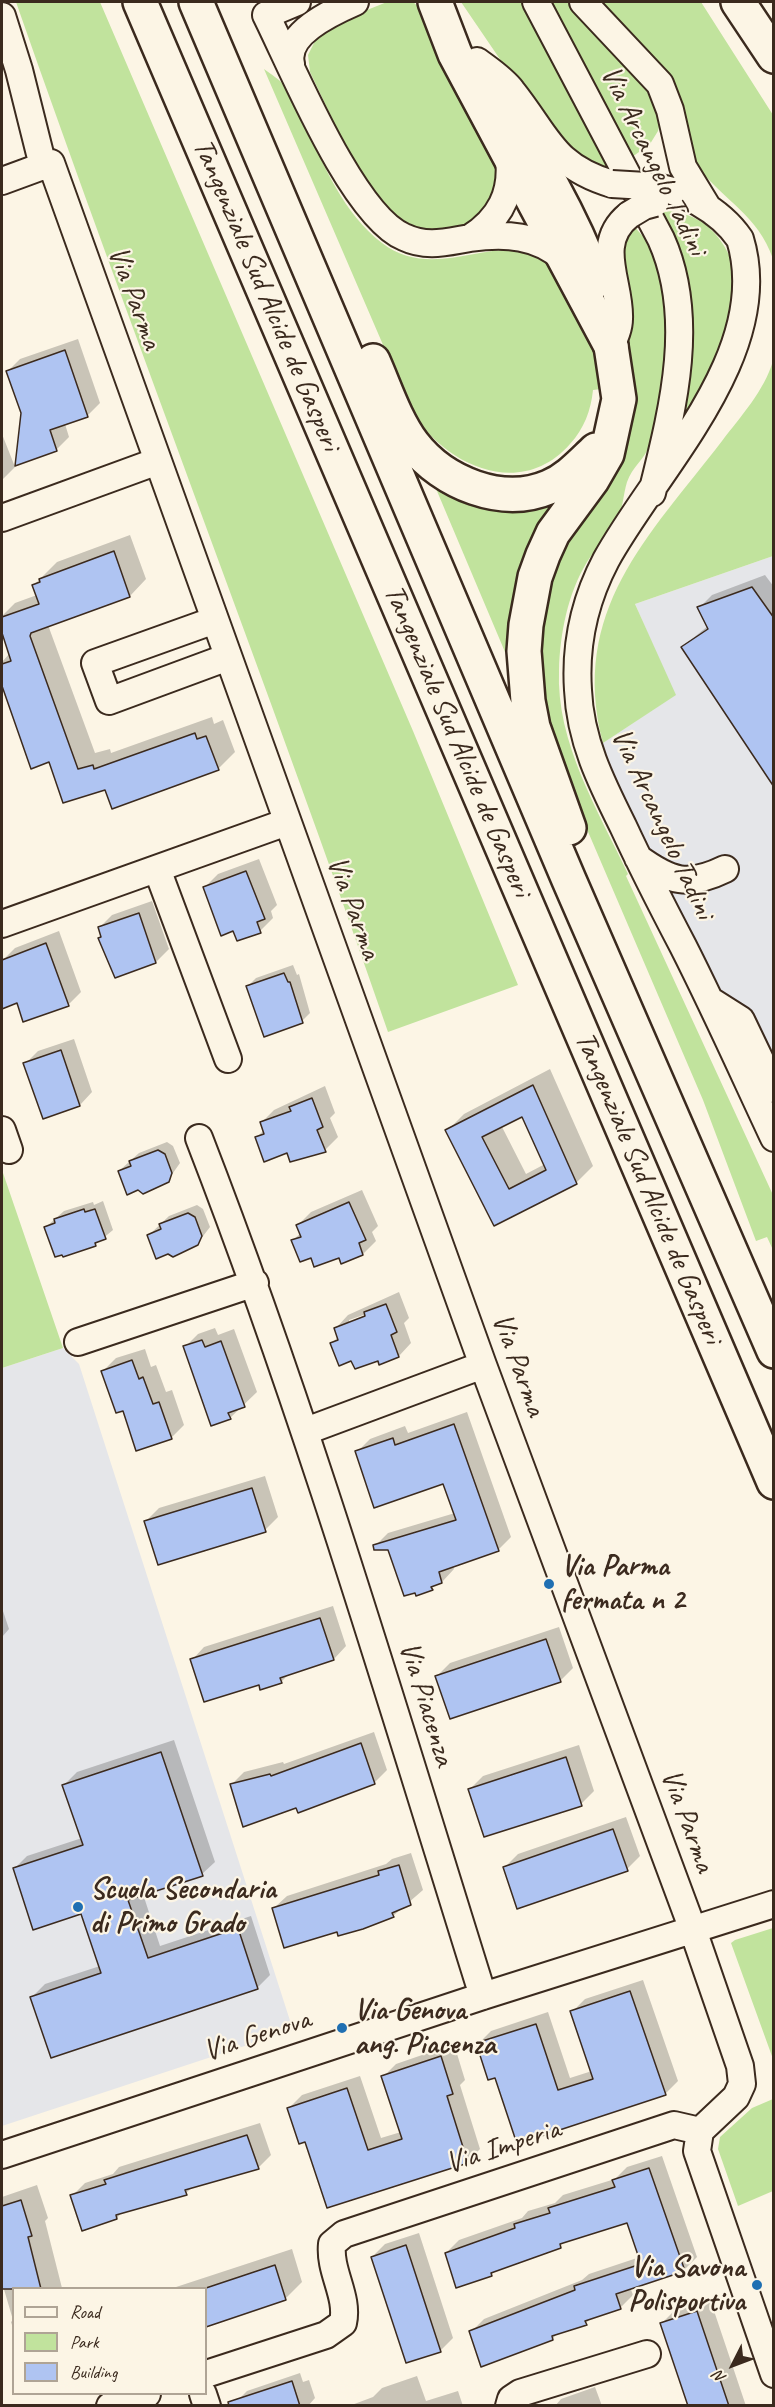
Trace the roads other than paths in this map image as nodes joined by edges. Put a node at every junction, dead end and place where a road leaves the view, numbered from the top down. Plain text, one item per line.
1 (140, 2) edge
2 (196, 2) edge
3 (297, 2) edge
4 (355, 2) edge
5 (536, 2) edge
6 (583, 2) edge
7 (738, 2) edge
8 (438, 8) edge
9 (2, 16) edge
10 (774, 56) edge
11 (477, 61) junction
12 (291, 64) junction
13 (509, 158) junction
14 (43, 166) junction
15 (2, 181) edge
16 (651, 195) junction
17 (708, 208) junction
18 (470, 238) junction
19 (305, 258) junction
20 (564, 260) junction
21 (611, 346) junction
22 (609, 439) junction
23 (158, 461) junction
24 (650, 500) junction
25 (2, 518) edge
26 (215, 620) junction
27 (228, 657) junction
28 (287, 822) junction
29 (637, 857) junction
30 (157, 869) junction
31 (725, 869) dead end
32 (569, 879) junction
33 (2, 924) edge
34 (711, 1001) junction
35 (228, 1059) dead end
36 (774, 1089) edge
37 (199, 1138) dead end
38 (774, 1138) edge
39 (255, 1283) junction
40 (78, 1342) dead end
41 (774, 1352) edge
42 (483, 1365) junction
43 (306, 1431) junction
44 (774, 1482) edge
45 (774, 1904) edge
46 (693, 1930) junction
47 (483, 1996) junction
48 (700, 2131) junction
49 (2, 2155) edge
50 (647, 2354) dead end
51 (207, 2374) edge
52 (774, 2374) edge
53 (144, 2395) edge
54 (110, 2406) edge
55 (509, 2406) edge

1 - 44 main road, Tangenziale Sud Alcide de Gasperi
2 - 19 main road, Tangenziale Sud Alcide de Gasperi
3 - 12 street
4 - 12 street
5 - 24 street, Via Arcangelo Tadini
6 - 17 street, Via Arcangelo Tadini
7 - 10 main road
8 - 11 main road
8 - 13 main road
9 - 14 street
11 - 16 street, bridge
11 - 21 main road
12 - 18 street
13 - 18 street
13 - 20 main road
14 - 15 street
14 - 23 street, Via Parma
16 - 17 street, Via Arcangelo Tadini
16 - 21 street, bridge
17 - 24 street, Via Arcangelo Tadini
18 - 20 street
19 - 22 main road
19 - 32 main road, Tangenziale Sud Alcide de Gasperi
20 - 21 main road
21 - 22 main road
22 - 32 main road
23 - 25 street
23 - 26 street, Via Parma
24 - 29 street, Via Arcangelo Tadini
26 - 27 street, Via Parma
26 - 27 street
27 - 28 street, Via Parma
28 - 30 street
28 - 42 street, Via Parma
29 - 31 street
29 - 34 street, Via Arcangelo Tadini
30 - 33 street
30 - 35 street
32 - 41 main road, Tangenziale Sud Alcide de Gasperi
34 - 36 street
34 - 38 street, Via Arcangelo Tadini
37 - 39 street, Via Piacenza
39 - 40 street
39 - 43 street, Via Piacenza
42 - 43 street
42 - 46 street, Via Parma
43 - 47 street, Via Piacenza
45 - 46 street, Via Genova
46 - 47 street, Via Genova
46 - 48 street
47 - 49 street, Via Genova
48 - 51 street, Via Imperia
48 - 52 street
50 - 55 street
53 - 54 street

